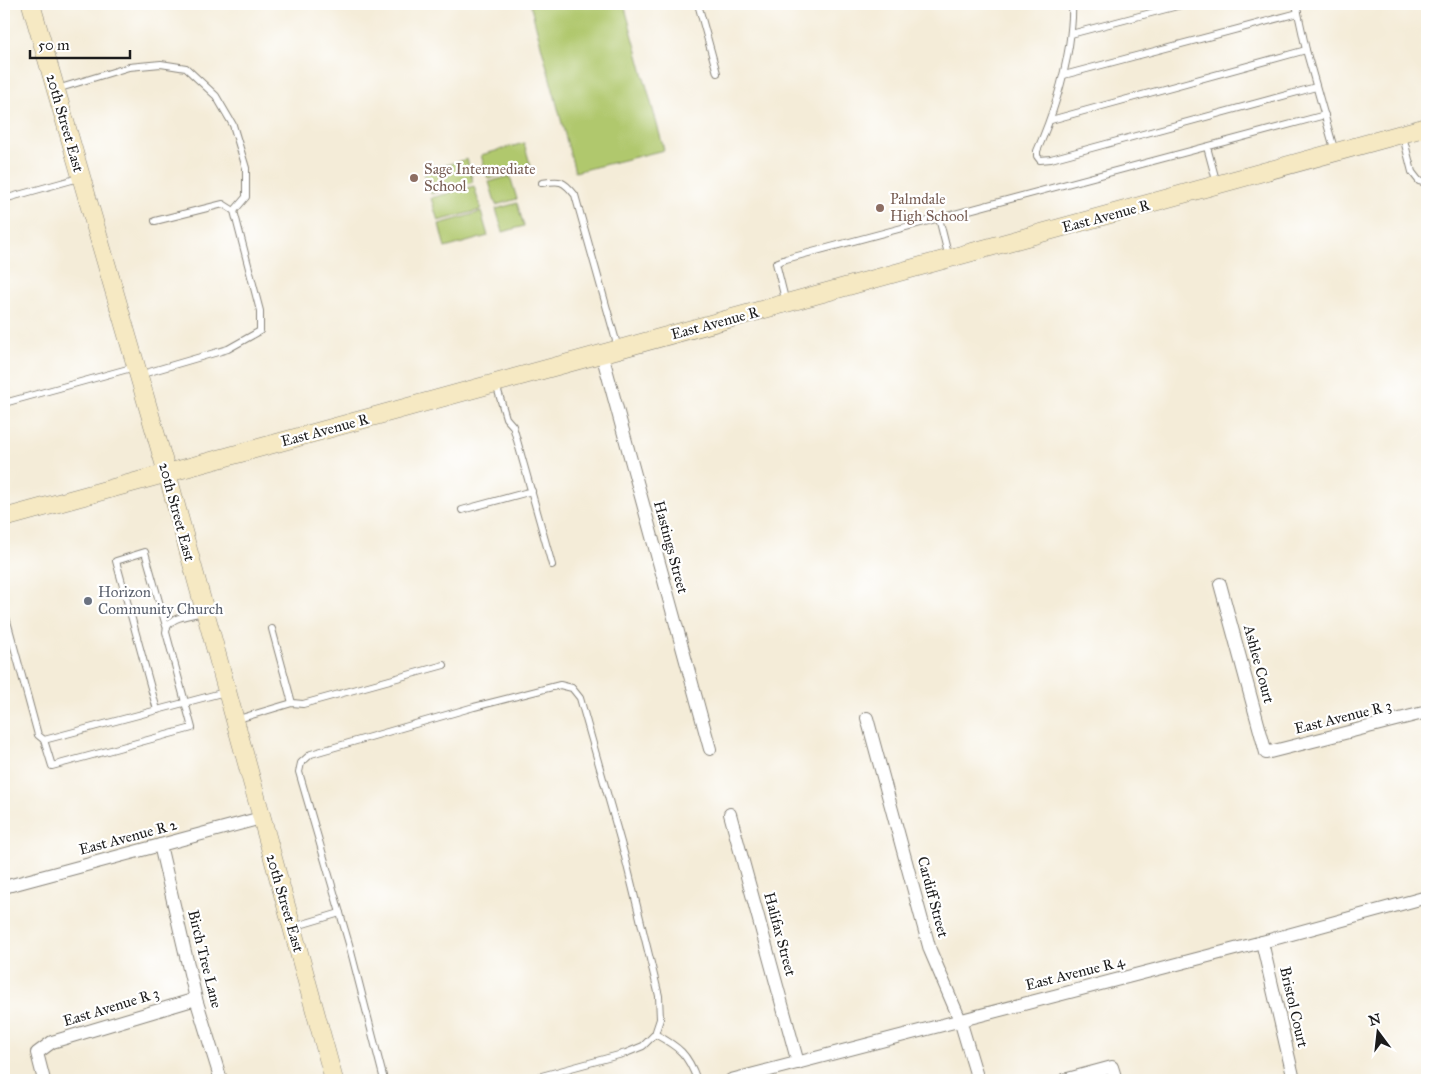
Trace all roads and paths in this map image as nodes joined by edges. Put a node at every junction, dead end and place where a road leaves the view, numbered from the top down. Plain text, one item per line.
1 (31, 4) edge
2 (698, 4) edge
3 (1072, 4) edge
4 (1185, 4) edge
5 (1296, 4) edge
6 (1298, 13) junction
7 (1071, 34) junction
8 (1306, 50) junction
9 (717, 73) dead end
10 (1064, 75) junction
11 (1316, 87) junction
12 (55, 89) junction
13 (1325, 115) junction
14 (1051, 120) junction
15 (1427, 128) edge
16 (1402, 134) junction
17 (1207, 147) junction
18 (1335, 153) junction
19 (80, 178) junction
20 (542, 183) dead end
21 (1427, 183) edge
22 (1217, 185) junction
23 (4, 199) edge
24 (234, 211) junction
25 (939, 218) junction
26 (155, 221) dead end
27 (949, 259) junction
28 (786, 303) junction
29 (610, 352) junction
30 (137, 371) junction
31 (495, 383) junction
32 (8, 402) dead end
33 (166, 473) junction
34 (532, 491) junction
35 (462, 510) dead end
36 (4, 518) edge
37 (552, 565) dead end
38 (1220, 584) dead end
39 (4, 610) edge
40 (205, 612) junction
41 (166, 626) junction
42 (272, 629) dead end
43 (444, 665) dead end
44 (226, 691) junction
45 (184, 703) junction
46 (292, 703) junction
47 (157, 710) junction
48 (1427, 712) edge
49 (867, 718) dead end
50 (234, 720) junction
51 (44, 740) junction
52 (710, 749) dead end
53 (1266, 753) joint
54 (730, 814) dead end
55 (261, 818) junction
56 (160, 845) junction
57 (4, 887) edge
58 (1427, 897) edge
59 (340, 913) junction
60 (292, 928) junction
61 (1262, 942) junction
62 (196, 999) junction
63 (960, 1020) junction
64 (655, 1034) junction
65 (798, 1063) junction
66 (44, 1080) edge
67 (222, 1080) edge
68 (334, 1080) edge
69 (384, 1080) edge
70 (527, 1080) edge
71 (697, 1080) edge
72 (731, 1080) edge
73 (978, 1080) edge
74 (1064, 1080) edge
75 (1116, 1080) edge
76 (1294, 1080) edge

1 - 12 main road, 20th Street East
2 - 9 lane
3 - 7 lane
4 - 7 lane
5 - 6 lane
6 - 8 lane
6 - 10 lane
7 - 10 lane
8 - 11 lane
8 - 14 lane
10 - 14 lane
11 - 13 lane
11 - 14 lane
12 - 19 main road, 20th Street East
12 - 24 lane
13 - 17 lane
13 - 18 lane
15 - 16 main road, East Avenue R
16 - 18 main road, East Avenue R
16 - 21 lane
17 - 22 lane
17 - 25 lane
18 - 22 main road, East Avenue R
19 - 23 lane
19 - 30 main road, 20th Street East
20 - 29 lane
22 - 27 main road, East Avenue R
24 - 26 lane
24 - 30 lane
25 - 27 lane
25 - 28 lane
27 - 28 main road, East Avenue R
28 - 29 main road, East Avenue R
29 - 31 main road, East Avenue R
29 - 52 street, Hastings Street
30 - 32 lane
30 - 33 main road, 20th Street East
31 - 33 main road, East Avenue R
31 - 34 lane
33 - 36 main road, East Avenue R
33 - 40 main road, 20th Street East
34 - 35 lane
34 - 37 lane
38 - 53 street, Ashlee Court
39 - 51 lane
40 - 41 lane
40 - 44 main road, 20th Street East
41 - 45 lane
41 - 47 lane
42 - 46 lane
43 - 46 lane
44 - 45 lane
44 - 50 main road, 20th Street East
45 - 47 lane
45 - 51 lane
46 - 50 lane
47 - 51 lane
48 - 53 street, East Avenue R 3
49 - 63 street, Cardiff Street
50 - 55 main road, 20th Street East
54 - 65 street, Halifax Street
55 - 56 street, East Avenue R 2
55 - 60 main road, 20th Street East
56 - 57 street, East Avenue R 2
56 - 62 street, Birch Tree Lane
58 - 61 street, East Avenue R 4
59 - 60 lane
59 - 64 lane
59 - 69 lane
60 - 68 main road, 20th Street East
61 - 63 street, East Avenue R 4
61 - 76 street, Bristol Court
62 - 66 street, East Avenue R 3
62 - 67 street, Birch Tree Lane
63 - 65 street, East Avenue R 4
63 - 73 street, Cardiff Street
64 - 70 lane
64 - 71 lane
65 - 72 street, East Avenue R 4
74 - 75 street

